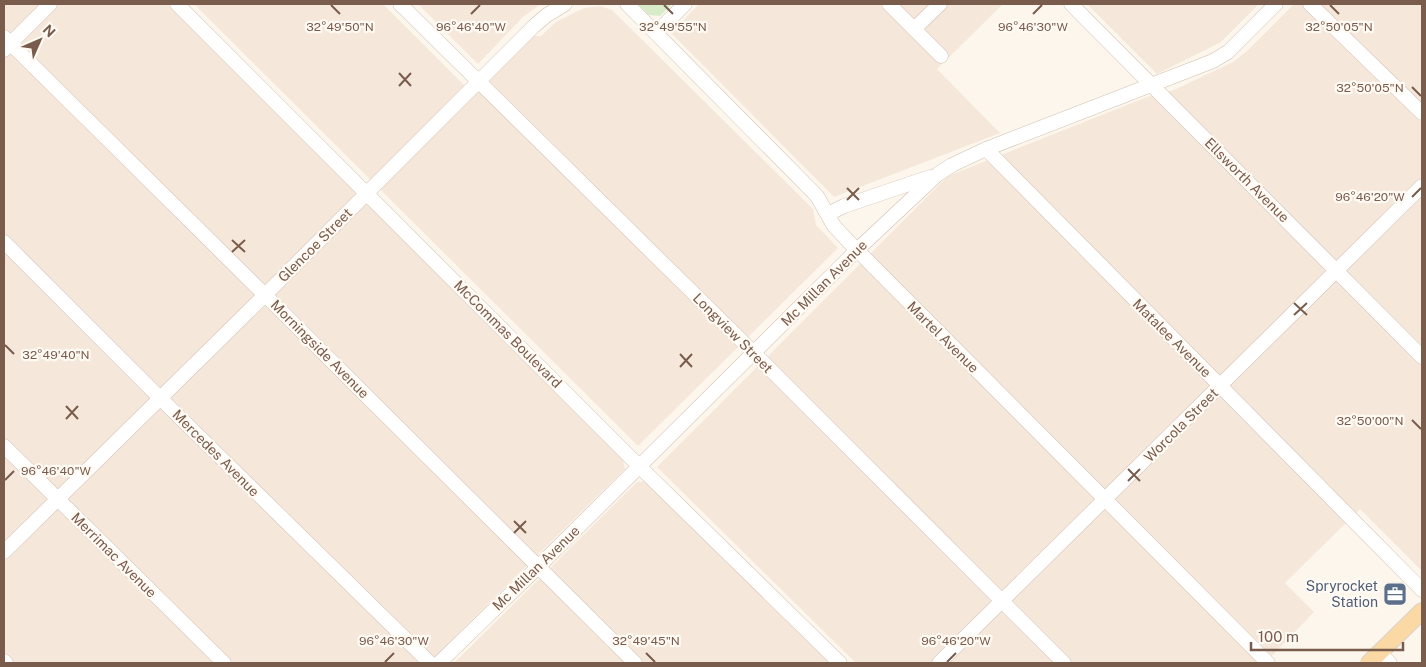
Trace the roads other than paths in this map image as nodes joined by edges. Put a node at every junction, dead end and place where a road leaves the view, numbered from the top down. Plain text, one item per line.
1 (50, 4) edge
2 (177, 4) edge
3 (400, 4) edge
4 (565, 4) edge
5 (627, 4) edge
6 (685, 4) edge
7 (889, 4) edge
8 (940, 4) edge
9 (1071, 4) edge
10 (1276, 4) edge
11 (1310, 4) edge
12 (914, 29) junction
13 (656, 33) junction
14 (6, 44) edge
15 (941, 56) dead end
16 (479, 82) junction
17 (1152, 84) junction
18 (1422, 113) edge
19 (986, 149) junction
20 (938, 174) junction
21 (1422, 186) edge
22 (368, 193) junction
23 (828, 214) junction
24 (4, 242) edge
25 (857, 250) junction
26 (1336, 270) junction
27 (265, 295) junction
28 (754, 353) junction
29 (1422, 357) edge
30 (1220, 386) junction
31 (160, 398) junction
32 (4, 446) edge
33 (639, 466) junction
34 (58, 499) junction
35 (1104, 500) junction
36 (4, 552) edge
37 (538, 567) junction
38 (1422, 590) edge
39 (1002, 600) junction
40 (1422, 611) edge
41 (1379, 660) edge
42 (224, 663) edge
43 (430, 663) edge
44 (439, 663) edge
45 (635, 663) edge
46 (840, 663) edge
47 (939, 663) edge
48 (1064, 663) edge
49 (1268, 663) edge

1 - 14 street
2 - 22 street, McCommas Boulevard
3 - 16 street, Longview Street
4 - 16 street, Glencoe Street
5 - 13 street, Martel Avenue
6 - 13 street
7 - 12 street
8 - 12 street
9 - 17 street, Ellsworth Avenue
10 - 17 street, Mc Millan Avenue
11 - 18 street
12 - 15 street
13 - 23 street, Martel Avenue
14 - 27 street, Morningside Avenue
16 - 22 street, Glencoe Street
16 - 28 street, Longview Street
17 - 19 street, Mc Millan Avenue
17 - 26 street, Ellsworth Avenue
19 - 20 street, Mc Millan Avenue
19 - 30 street, Matalee Avenue
20 - 23 street
20 - 25 street, Mc Millan Avenue
21 - 26 street, Worcola Street
22 - 27 street, Glencoe Street
22 - 33 street, McCommas Boulevard
23 - 25 street, Martel Avenue
24 - 31 street, Mercedes Avenue
25 - 28 street, Mc Millan Avenue
25 - 35 street, Martel Avenue
26 - 29 street, Ellsworth Avenue
26 - 30 street, Worcola Street
27 - 31 street, Glencoe Street
27 - 37 street, Morningside Avenue
28 - 33 street, Mc Millan Avenue
28 - 39 street, Longview Street
30 - 35 street, Worcola Street
30 - 38 street, Matalee Avenue
31 - 34 street, Glencoe Street
31 - 43 street, Mercedes Avenue
32 - 34 street, Merrimac Avenue
33 - 37 street, Mc Millan Avenue
33 - 46 street, McCommas Boulevard
34 - 36 street, Glencoe Street
34 - 42 street, Merrimac Avenue
35 - 39 street, Worcola Street
35 - 49 street, Martel Avenue
37 - 44 street, Mc Millan Avenue
37 - 45 street, Morningside Avenue
39 - 47 street, Worcola Street
39 - 48 street, Longview Street
40 - 41 main road

